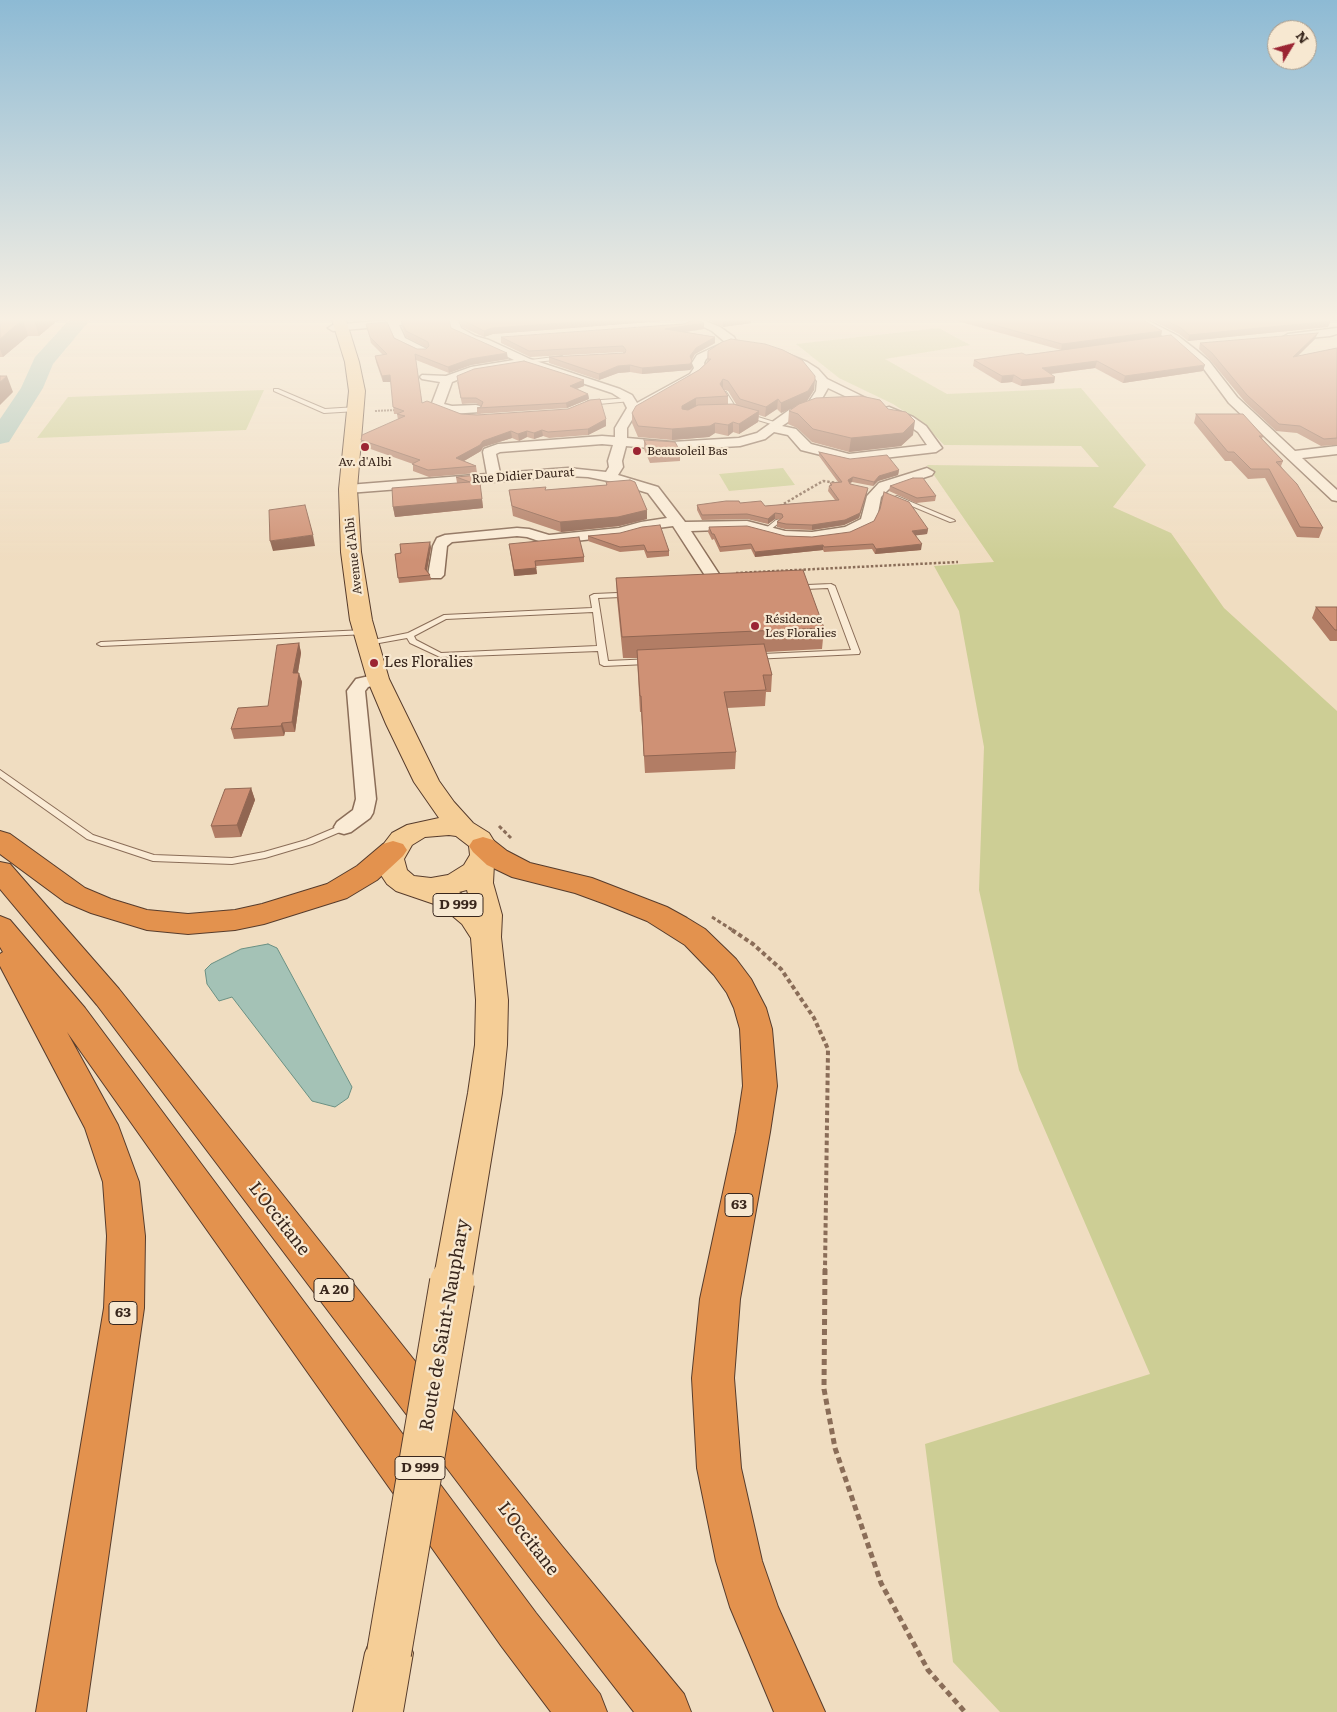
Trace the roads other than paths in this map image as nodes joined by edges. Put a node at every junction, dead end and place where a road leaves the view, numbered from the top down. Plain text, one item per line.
1 (299, 400) edge
2 (359, 400) edge
3 (439, 400) edge
4 (728, 400) edge
5 (816, 400) edge
6 (863, 400) edge
7 (1233, 400) edge
8 (628, 401) joint
9 (872, 404) junction
10 (582, 406) edge
11 (812, 406) junction
12 (476, 409) edge
13 (362, 410) junction
14 (725, 410) edge
15 (734, 410) junction
16 (775, 426) junction
17 (620, 440) junction
18 (1337, 450) edge
19 (1291, 455) junction
20 (927, 472) dead end
21 (610, 477) junction
22 (494, 478) junction
23 (852, 486) edge
24 (348, 488) junction
25 (879, 491) junction
26 (1337, 497) edge
27 (952, 520) dead end
28 (679, 524) junction
29 (711, 574) joint
30 (436, 575) dead end
31 (714, 590) junction
32 (596, 610) junction
33 (410, 635) junction
34 (367, 638) junction
35 (101, 644) dead end
36 (602, 648) junction
37 (378, 679) junction
38 (0, 773) edge
39 (427, 782) junction
40 (344, 826) joint
41 (0, 840) edge
42 (398, 844) junction
43 (476, 846) junction
44 (0, 871) edge
45 (419, 887) junction
46 (0, 926) edge
47 (486, 937) junction
48 (0, 940) edge
49 (61, 1712) edge
50 (378, 1712) edge
51 (582, 1712) edge
52 (666, 1712) edge
53 (800, 1712) edge

1 - 13 lane
2 - 13 main road, Avenue d'Albi
3 - 12 street
4 - 15 lane
5 - 11 street
6 - 9 street
7 - 19 street
8 - 10 lane
8 - 17 street
9 - 11 street
9 - 16 street
11 - 16 street
13 - 24 main road, Avenue d'Albi
14 - 15 lane
15 - 16 lane
16 - 17 street
17 - 21 street
17 - 22 street
18 - 19 street
19 - 26 street
20 - 25 street
21 - 22 street, Rue Didier Daurat
21 - 28 street, Rue Didier Daurat
22 - 24 street, Rue Didier Daurat
23 - 25 lane
24 - 34 main road, Avenue d'Albi
25 - 27 lane
25 - 28 street
28 - 29 street, Rue Didier Daurat
28 - 30 street
29 - 31 lane
31 - 32 lane
31 - 36 lane
32 - 33 lane
32 - 36 lane
33 - 34 lane
33 - 36 lane
34 - 35 lane
34 - 37 main road, Avenue d'Albi
37 - 39 main road, Avenue d'Albi
37 - 40 street
38 - 40 lane
39 - 42 main road
39 - 43 main road, Avenue d'Albi
41 - 42 highway
42 - 43 main road
42 - 45 main road
43 - 45 main road
43 - 47 main road, Route de Saint-Nauphary / D 999
43 - 53 highway, 63
44 - 52 highway, L'Occitane / A 20
45 - 47 main road, Route de Saint-Nauphary / D 999
46 - 51 highway
47 - 50 main road, Route de Saint-Nauphary / D 999, bridge
48 - 49 highway, 63

